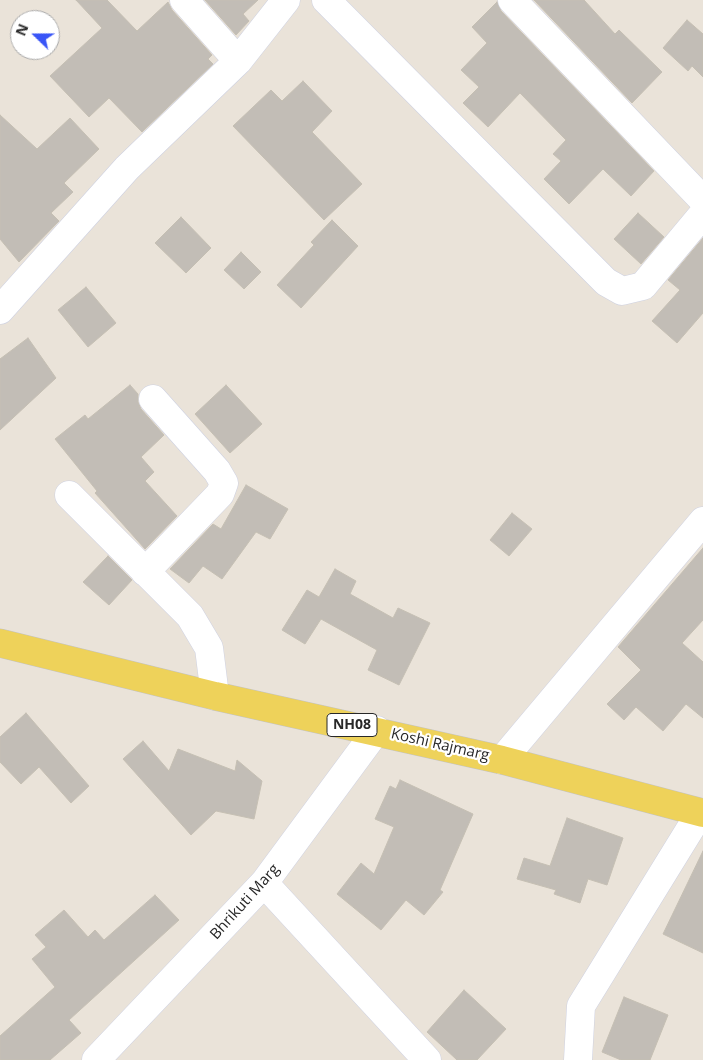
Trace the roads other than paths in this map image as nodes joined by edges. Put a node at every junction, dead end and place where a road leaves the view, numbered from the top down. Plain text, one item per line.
1 (184, 0) edge
2 (286, 0) edge
3 (326, 0) edge
4 (512, 0) edge
5 (238, 62) junction
6 (703, 200) edge
7 (703, 214) edge
8 (0, 310) edge
9 (153, 399) dead end
10 (69, 495) dead end
11 (703, 521) edge
12 (145, 572) junction
13 (0, 643) edge
14 (214, 696) junction
15 (377, 730) junction
16 (502, 760) junction
17 (702, 813) edge
18 (264, 883) junction
19 (96, 1060) edge
20 (426, 1060) edge
21 (578, 1060) edge

1 - 5 street
2 - 5 street
3 - 7 street
4 - 6 street
5 - 8 street
9 - 12 street
10 - 12 street
11 - 16 street
12 - 14 street
13 - 14 main road, Koshi Rajmarg / NH08
14 - 15 main road, Koshi Rajmarg / NH08
15 - 16 main road, Koshi Rajmarg / NH08
15 - 18 street, Bhrikuti Marg
16 - 17 main road, Koshi Rajmarg / NH08
17 - 21 street
18 - 19 street, Bhrikuti Marg
18 - 20 street

